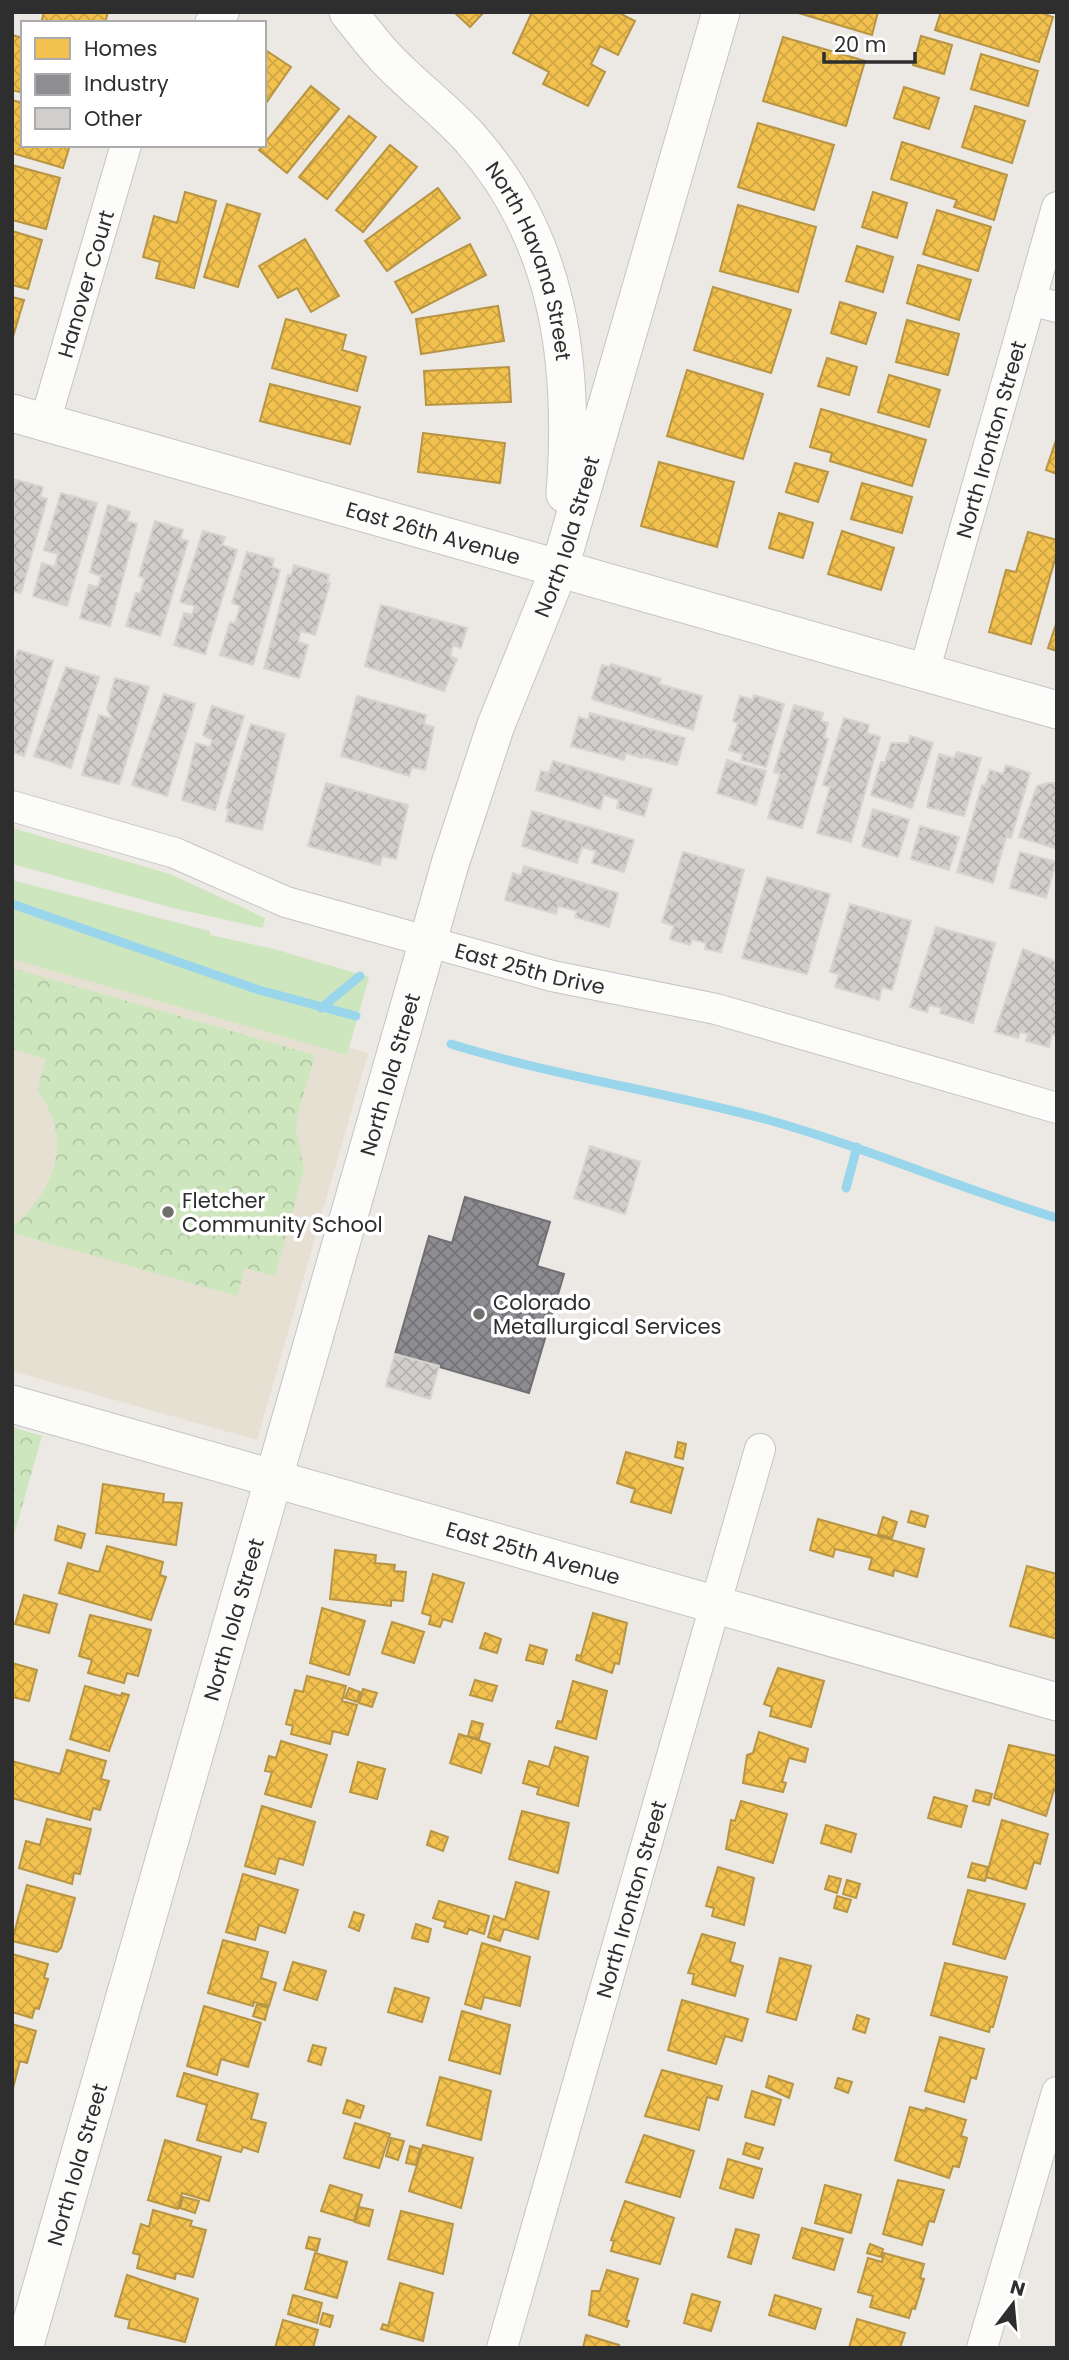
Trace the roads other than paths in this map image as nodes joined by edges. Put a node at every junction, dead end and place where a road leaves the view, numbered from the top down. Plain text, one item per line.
1 (348, 12) edge
2 (721, 12) edge
3 (124, 147) edge
4 (1057, 207) edge
5 (1044, 304) edge
6 (29, 418) edge
7 (560, 567) junction
8 (924, 672) junction
9 (1057, 710) edge
10 (12, 806) edge
11 (427, 942) junction
12 (1057, 1108) edge
13 (12, 1404) edge
14 (760, 1449) dead end
15 (276, 1479) junction
16 (716, 1605) junction
17 (1057, 1702) edge
18 (1057, 2092) edge
19 (24, 2348) edge
20 (502, 2348) edge
21 (982, 2348) edge

1 - 7 street, North Havana Street
2 - 7 street, North Iola Street
3 - 6 street, Hanover Court
4 - 5 street, North Ironton Street
5 - 8 street, North Ironton Street
6 - 7 street, East 26th Avenue
7 - 8 street, East 26th Avenue
7 - 11 street, North Iola Street
8 - 9 street, East 26th Avenue
10 - 11 street, East 25th Drive
11 - 12 street, East 25th Drive
11 - 15 street, North Iola Street
13 - 15 street, East 25th Avenue
14 - 16 street, North Ironton Street
15 - 16 street, East 25th Avenue
15 - 19 street, North Iola Street
16 - 17 street, East 25th Avenue
16 - 20 street, North Ironton Street
18 - 21 street

